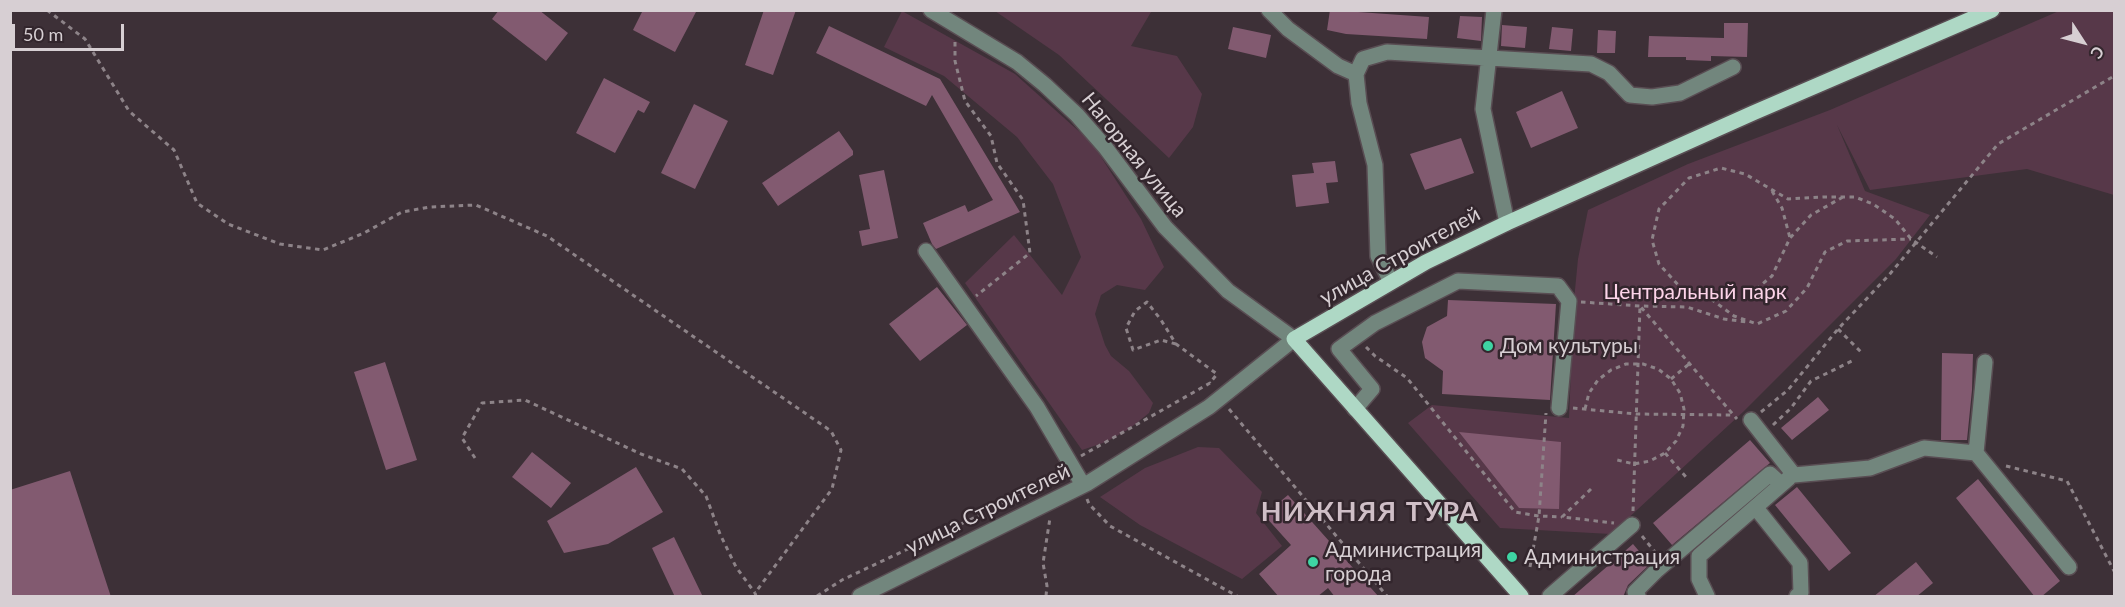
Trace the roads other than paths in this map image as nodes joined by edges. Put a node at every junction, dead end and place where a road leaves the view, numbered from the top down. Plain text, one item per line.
1 (931, 10) edge
2 (1269, 10) edge
3 (1494, 10) edge
4 (1992, 10) edge
5 (1489, 59) junction
6 (1733, 67) dead end
7 (1356, 74) junction
8 (1507, 223) junction
9 (926, 251) dead end
10 (1391, 282) junction
11 (1294, 339) junction
12 (1985, 362) dead end
13 (1559, 408) road end
14 (1355, 409) junction
15 (1744, 421) road end
16 (1980, 457) junction
17 (1794, 475) junction
18 (1781, 484) junction
19 (1083, 485) junction
20 (1756, 508) junction
21 (1632, 525) road end
22 (2069, 567) dead end
23 (860, 597) edge
24 (1521, 597) edge
25 (1550, 597) edge
26 (1638, 597) edge
27 (1707, 597) edge
28 (1797, 597) edge

1 - 11 street, Нагорная улица
2 - 7 street
3 - 5 street
4 - 8 main road, улица Строителей
5 - 6 street
5 - 7 street
5 - 8 street
7 - 10 street
8 - 10 main road, улица Строителей
9 - 19 street
10 - 11 main road, улица Строителей
11 - 14 main road
11 - 19 street, улица Строителей
12 - 16 street
13 - 14 street
14 - 24 main road
15 - 17 street
16 - 17 street
16 - 22 street
17 - 18 street
18 - 20 street
18 - 26 street
19 - 23 street, улица Строителей
20 - 27 street
20 - 28 street
21 - 25 street

